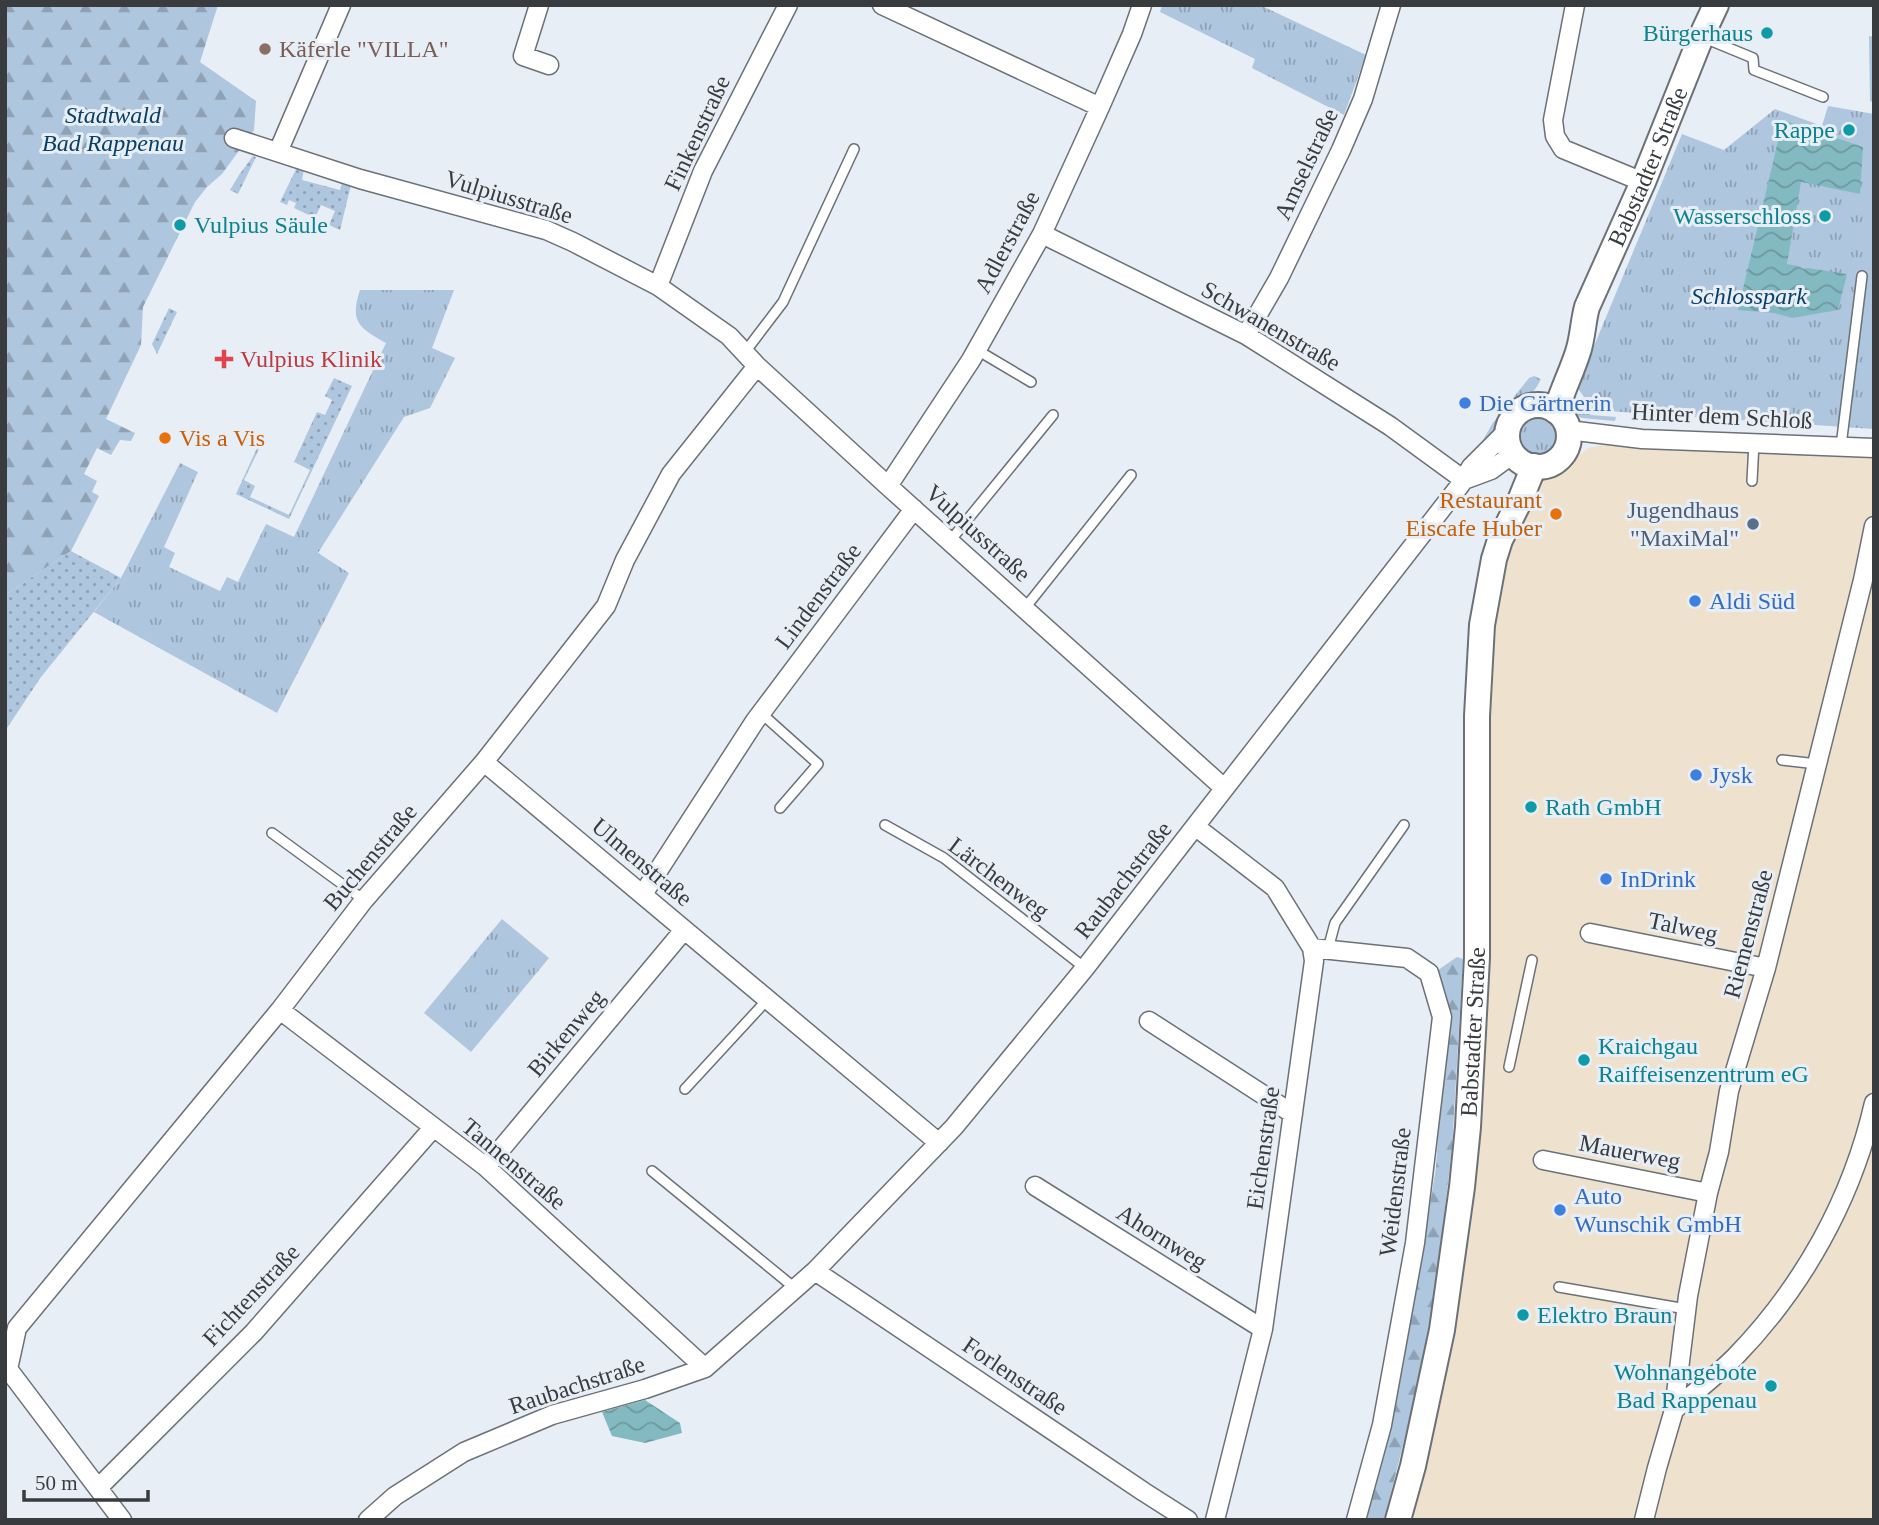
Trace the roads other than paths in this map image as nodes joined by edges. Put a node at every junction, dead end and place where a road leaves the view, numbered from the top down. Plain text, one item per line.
1 (341, 5) edge
2 (539, 5) edge
3 (788, 5) edge
4 (882, 5) edge
5 (1142, 5) edge
6 (1391, 5) edge
7 (1575, 5) edge
8 (1716, 5) edge
9 (1701, 37) junction
10 (549, 65) dead end
11 (1823, 97) dead end
12 (1100, 107) junction
13 (234, 138) dead end
14 (854, 149) dead end
15 (278, 152) junction
16 (1643, 183) junction
17 (1042, 234) junction
18 (1862, 276) dead end
19 (658, 286) junction
20 (1246, 335) junction
21 (977, 350) junction
22 (745, 352) junction
23 (757, 366) junction
24 (1031, 382) dead end
25 (1054, 415) dead end
26 (1552, 415) junction
27 (1754, 443) junction
28 (1841, 446) junction
29 (1874, 447) edge
30 (1517, 452) junction
31 (1132, 475) dead end
32 (1464, 480) junction
33 (1752, 481) dead end
34 (888, 486) junction
35 (914, 509) junction
36 (1874, 526) edge
37 (950, 541) junction
38 (1025, 608) junction
39 (761, 713) junction
40 (1782, 760) dead end
41 (484, 762) junction
42 (1817, 764) junction
43 (1224, 788) junction
44 (780, 808) dead end
45 (885, 825) dead end
46 (1404, 825) dead end
47 (1196, 827) junction
48 (272, 833) dead end
49 (643, 894) junction
50 (364, 900) junction
51 (684, 930) junction
52 (1590, 933) dead end
53 (1320, 948) junction
54 (1532, 960) dead end
55 (1085, 968) junction
56 (1766, 968) junction
57 (768, 1000) junction
58 (280, 1010) junction
59 (1149, 1021) dead end
60 (1509, 1068) dead end
61 (685, 1089) dead end
62 (1874, 1103) edge
63 (1293, 1114) junction
64 (433, 1128) junction
65 (939, 1143) junction
66 (1543, 1160) dead end
67 (486, 1167) junction
68 (652, 1171) dead end
69 (1035, 1186) dead end
70 (1708, 1193) junction
71 (815, 1271) junction
72 (1559, 1287) dead end
73 (796, 1289) junction
74 (1686, 1310) junction
75 (1263, 1329) junction
76 (705, 1368) junction
77 (1674, 1410) junction
78 (98, 1488) junction
79 (122, 1520) edge
80 (368, 1520) edge
81 (1188, 1520) edge
82 (1215, 1520) edge
83 (1356, 1520) edge
84 (1398, 1520) edge
85 (1644, 1520) edge

1 - 15 street
2 - 10 street
3 - 19 street, Finkenstraße
4 - 12 street
5 - 12 street, Adlerstraße
6 - 20 street, Amselstraße
7 - 16 street
8 - 9 street, Babstadter Straße
9 - 11 lane
9 - 16 street, Babstadter Straße
12 - 17 street, Adlerstraße
13 - 15 street, Vulpiusstraße
14 - 22 lane
15 - 19 street, Vulpiusstraße
16 - 26 street, Babstadter Straße
17 - 20 street, Schwanenstraße
17 - 21 street, Adlerstraße
18 - 28 lane
19 - 22 street, Vulpiusstraße
20 - 32 street, Schwanenstraße
21 - 24 lane
21 - 34 street, Adlerstraße
22 - 23 street, Vulpiusstraße
23 - 34 street, Vulpiusstraße
23 - 41 street, Buchenstraße
25 - 37 lane
26 - 27 street, Hinter dem Schloß
26 - 30 street, Babstadter Straße
26 - 30 street, Babstadter Straße
27 - 28 street, Hinter dem Schloß
27 - 33 lane
28 - 29 street, Hinter dem Schloß
30 - 32 street, Raubachstraße
30 - 84 street, Babstadter Straße
31 - 38 lane, Vulpiusstraße
32 - 43 street, Raubachstraße
34 - 35 street, Vulpiusstraße
35 - 37 street, Vulpiusstraße
35 - 39 street, Lindenstraße
36 - 42 street, Riemenstraße
37 - 38 street, Vulpiusstraße
38 - 43 street, Vulpiusstraße
39 - 44 lane
39 - 49 street, Lindenstraße
40 - 42 lane
41 - 49 street, Ulmenstraße
41 - 50 street, Buchenstraße
42 - 56 street, Riemenstraße
43 - 47 street, Raubachstraße
45 - 55 lane, Lärchenweg
46 - 53 lane
47 - 53 street
47 - 55 street, Raubachstraße
48 - 50 lane
49 - 51 street, Ulmenstraße
50 - 58 street, Buchenstraße
51 - 57 street, Ulmenstraße
51 - 67 street, Birkenweg
52 - 56 street, Talweg
53 - 63 street, Eichenstraße
53 - 83 street, Weidenstraße
54 - 60 lane
55 - 65 street, Raubachstraße
56 - 70 street, Riemenstraße
57 - 61 lane
57 - 65 street, Ulmenstraße
58 - 64 street, Tannenstraße
58 - 78 street, Buchenstraße
59 - 63 street
62 - 77 street
63 - 75 street, Eichenstraße
64 - 67 street, Tannenstraße
64 - 78 street, Fichtenstraße
65 - 71 street, Raubachstraße
66 - 70 street, Mauerweg
67 - 76 street, Tannenstraße
68 - 73 lane
69 - 75 street, Ahornweg
70 - 74 street, Riemenstraße
71 - 73 street, Raubachstraße
71 - 81 street, Forlenstraße
72 - 74 lane
73 - 76 street, Raubachstraße
74 - 77 street, Riemenstraße
75 - 82 street, Eichenstraße
76 - 80 street, Raubachstraße
77 - 85 street, Riemenstraße
78 - 79 street

